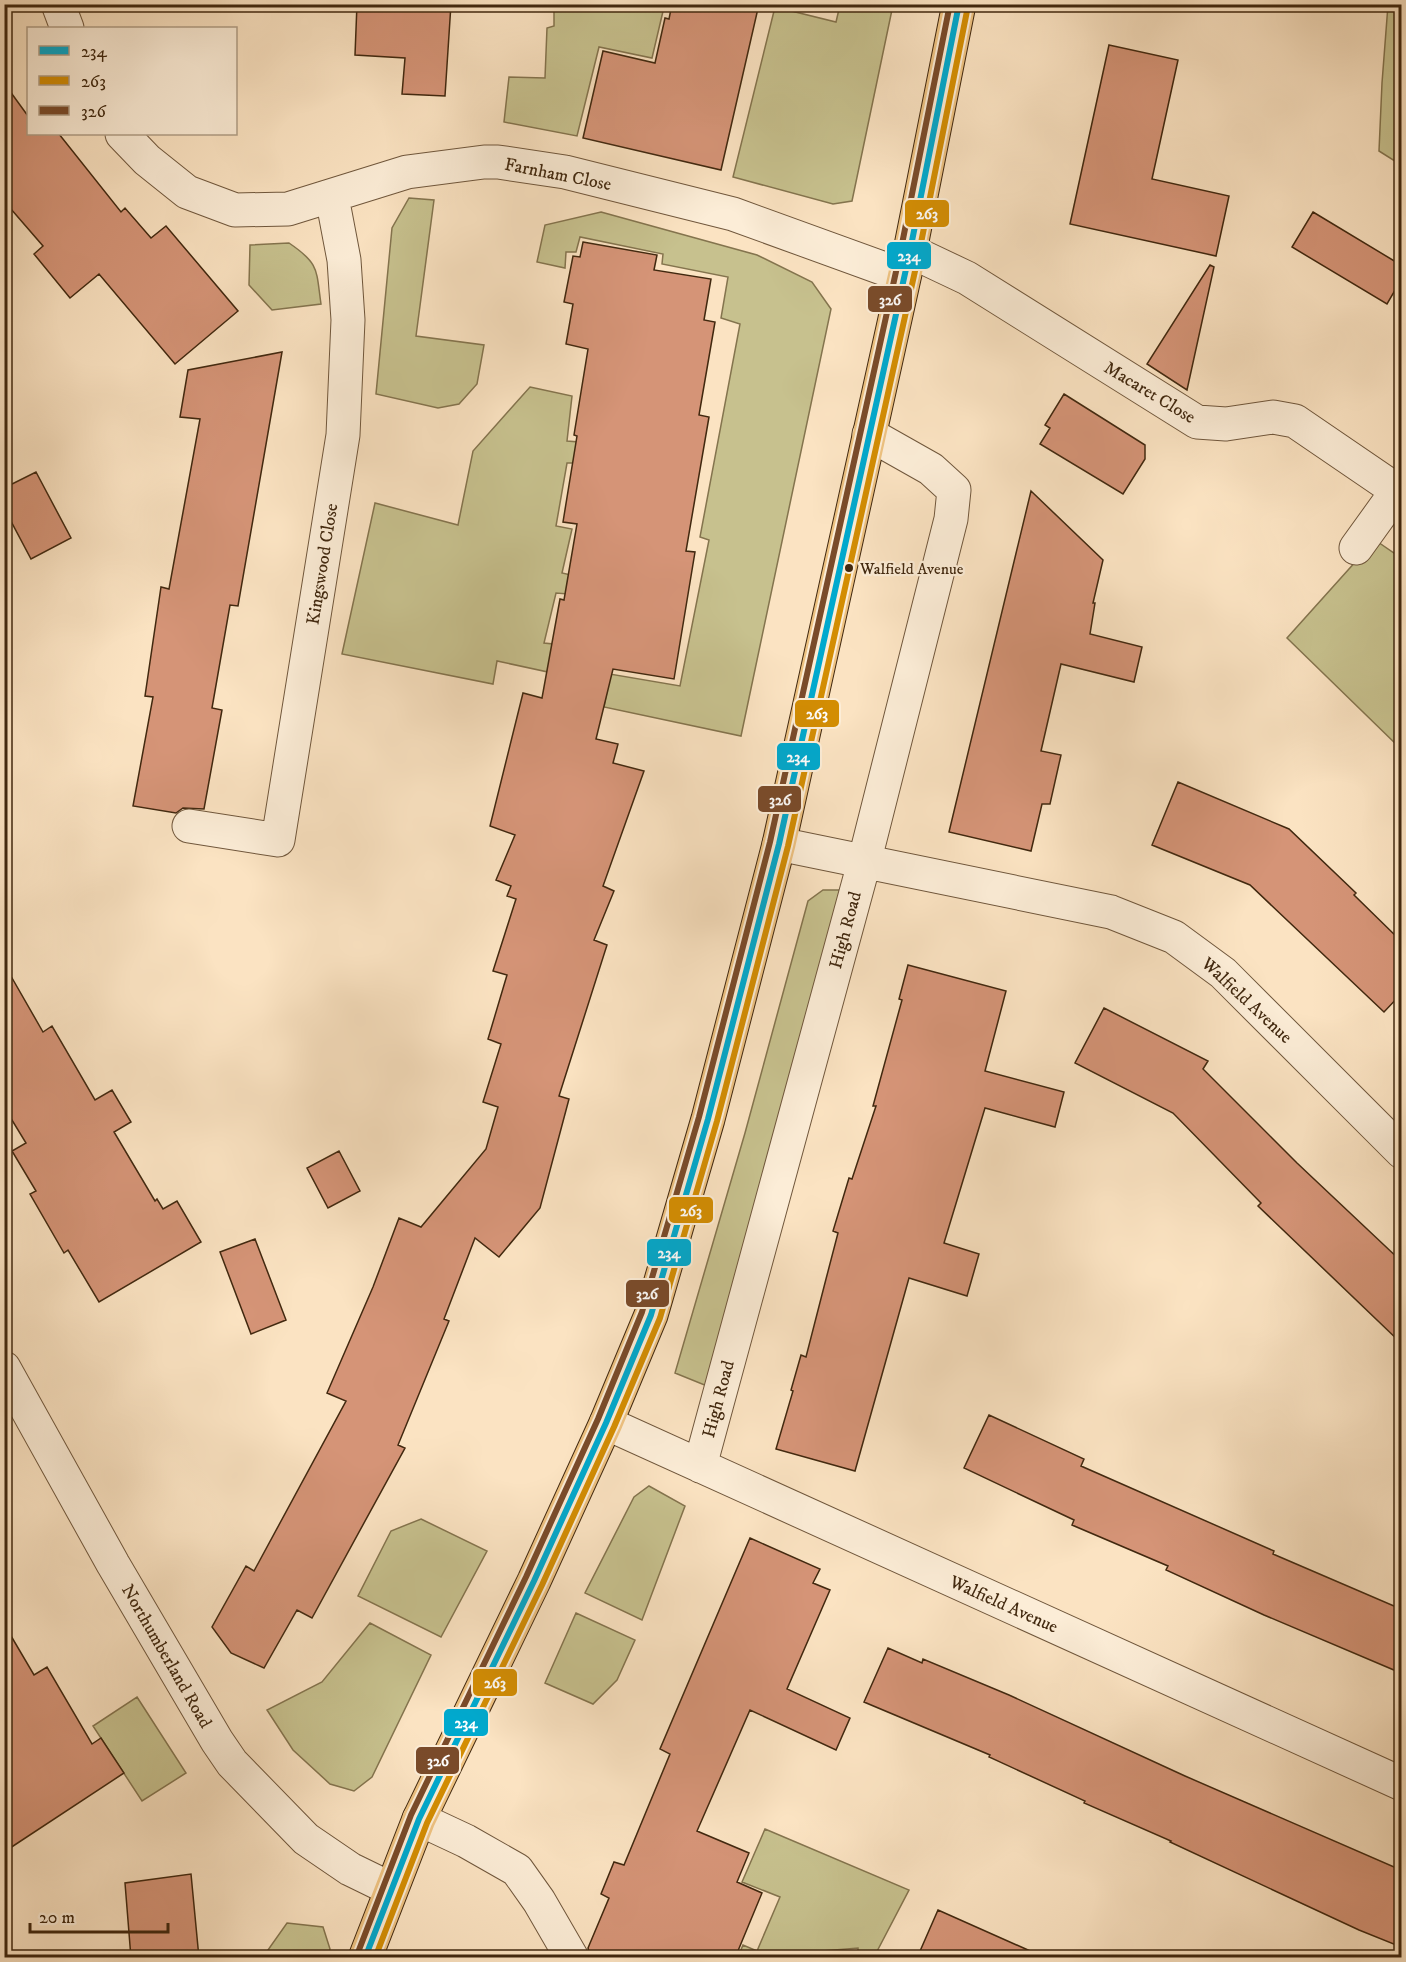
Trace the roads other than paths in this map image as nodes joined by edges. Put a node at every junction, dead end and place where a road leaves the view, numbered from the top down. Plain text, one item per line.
1 (58, 4) edge
2 (959, 4) edge
3 (67, 27) edge
4 (123, 135) edge
5 (332, 196) junction
6 (907, 263) junction
7 (870, 434) junction
8 (1399, 493) edge
9 (1356, 548) dead end
10 (189, 826) dead end
11 (778, 844) junction
12 (864, 863) junction
13 (1401, 1152) edge
14 (4, 1368) edge
15 (606, 1423) junction
16 (700, 1466) junction
17 (1401, 1784) edge
18 (419, 1819) junction
19 (391, 1889) junction
20 (366, 1958) edge
21 (572, 1958) edge

1 - 3 street
2 - 6 main road
4 - 5 street, Farnham Close
5 - 6 street, Farnham Close
5 - 10 street, Kingswood Close
6 - 7 main road
6 - 8 street, Macaret Close
7 - 11 main road
7 - 12 street, High Road
8 - 9 street, Macaret Close
11 - 12 street, Walfield Avenue
11 - 15 main road
12 - 13 street, Walfield Avenue
12 - 16 street, High Road
14 - 19 street, Northumberland Road
15 - 16 street, Walfield Avenue
15 - 18 main road
16 - 17 street, Walfield Avenue
18 - 19 main road
18 - 21 street
19 - 20 main road

